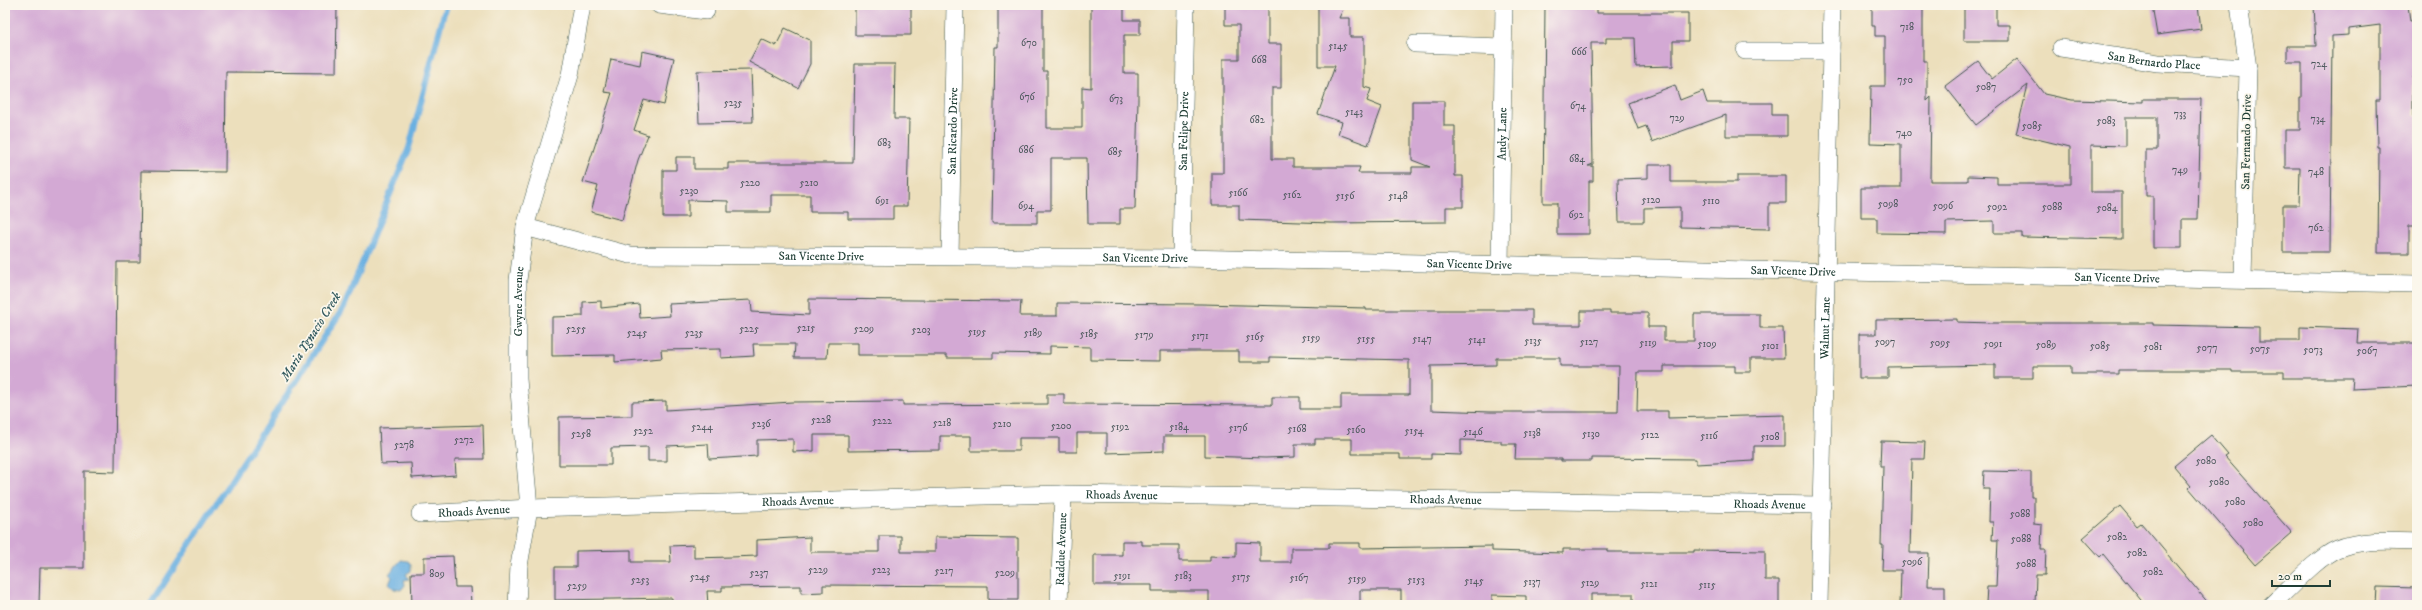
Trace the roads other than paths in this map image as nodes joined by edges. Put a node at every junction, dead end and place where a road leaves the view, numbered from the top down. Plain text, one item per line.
1 (582, 5) edge
2 (659, 5) edge
3 (955, 5) edge
4 (1186, 5) edge
5 (1504, 5) edge
6 (1832, 5) edge
7 (2239, 5) edge
8 (706, 11) dead end
9 (1415, 44) dead end
10 (1503, 47) junction
11 (2061, 48) dead end
12 (1832, 50) junction
13 (1745, 51) dead end
14 (2248, 68) junction
15 (524, 226) junction
16 (950, 256) junction
17 (1181, 258) junction
18 (1500, 264) junction
19 (1828, 273) junction
20 (2243, 280) junction
21 (2417, 284) edge
22 (1063, 494) junction
23 (1822, 505) junction
24 (529, 508) junction
25 (420, 514) dead end
26 (2417, 542) edge
27 (517, 605) edge
28 (1059, 605) edge
29 (1819, 605) edge
30 (2271, 605) edge

1 - 15 street, Gwyne Avenue
2 - 8 street
3 - 16 street, San Ricardo Drive
4 - 17 street, San Felipe Drive
5 - 10 street, Andy Lane
6 - 12 street, Walnut Lane
7 - 14 street, San Fernando Drive
9 - 10 street
10 - 18 street, Andy Lane
11 - 14 street, San Bernardo Place
12 - 13 street
12 - 19 street, Walnut Lane
14 - 20 street, San Fernando Drive
15 - 16 street, San Vicente Drive
15 - 24 street, Gwyne Avenue
16 - 17 street, San Vicente Drive
17 - 18 street, San Vicente Drive
18 - 19 street, San Vicente Drive
19 - 20 street, San Vicente Drive
19 - 23 street, Walnut Lane
20 - 21 street, San Vicente Drive
22 - 23 street, Rhoads Avenue
22 - 24 street, Rhoads Avenue
22 - 28 street, Raddue Avenue
23 - 29 street, Walnut Lane
24 - 25 street, Rhoads Avenue
24 - 27 street, Gwyne Avenue
26 - 30 street

